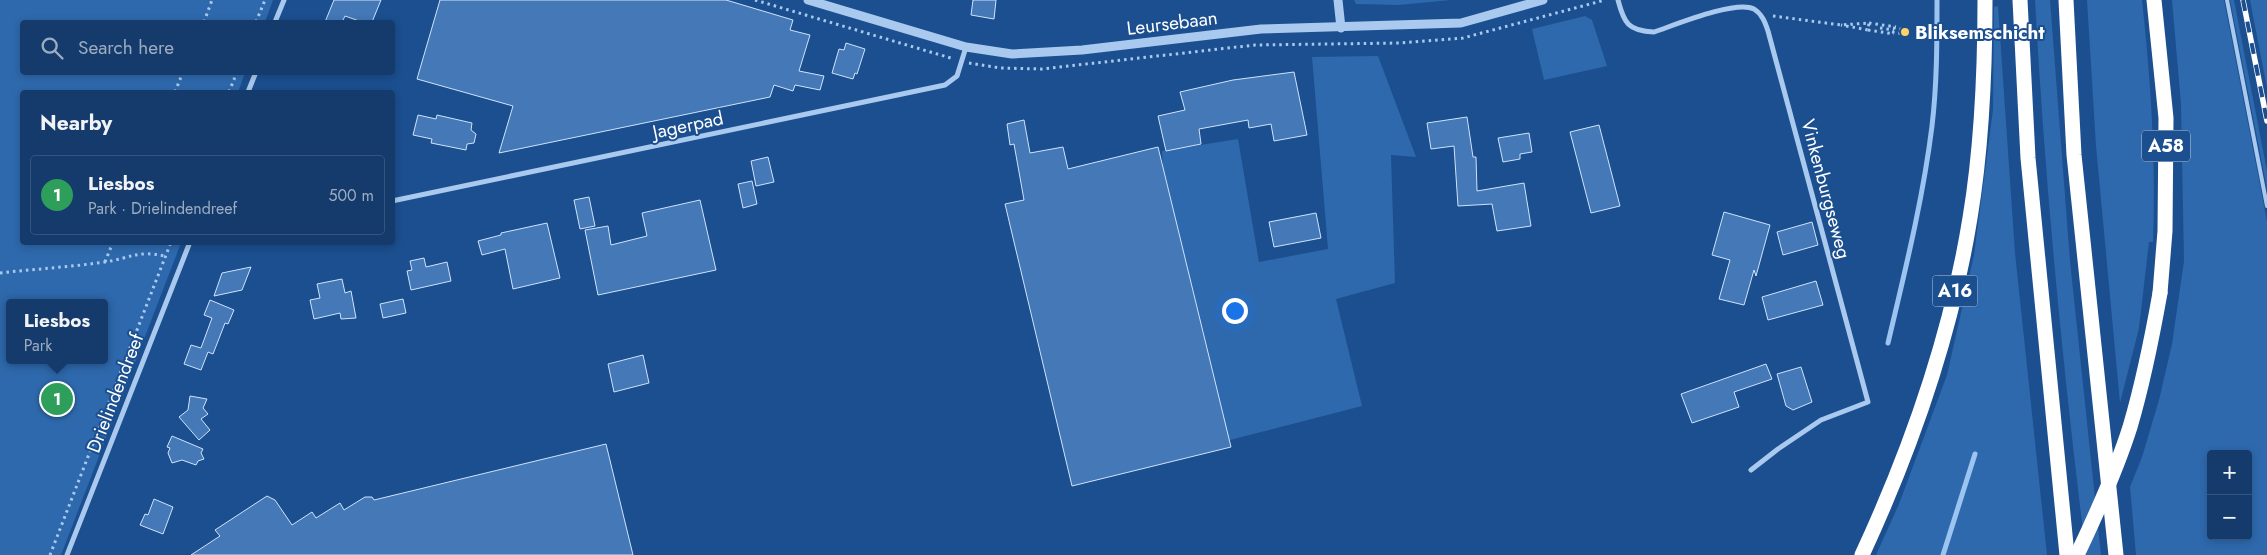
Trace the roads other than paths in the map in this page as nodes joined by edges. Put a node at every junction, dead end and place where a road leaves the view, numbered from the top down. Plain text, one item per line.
1 (284, 0) edge
2 (808, 0) edge
3 (1338, 0) edge
4 (1543, 0) edge
5 (1618, 0) edge
6 (1985, 0) edge
7 (2020, 0) edge
8 (2066, 0) edge
9 (2154, 0) edge
10 (2227, 0) edge
11 (276, 20) edge
12 (1341, 28) junction
13 (966, 47) junction
14 (255, 75) edge
15 (249, 90) edge
16 (395, 200) edge
17 (2267, 206) edge
18 (189, 245) edge
19 (1751, 470) dead end
20 (67, 555) edge
21 (1862, 555) edge
22 (2067, 555) edge
23 (2077, 555) edge
24 (2116, 555) edge

1 - 11 street
2 - 13 street, Leursebaan
3 - 12 street
4 - 12 street, Leursebaan
5 - 19 street, Vinkenburgseweg
6 - 21 highway, A16
7 - 22 highway
8 - 24 highway
9 - 23 highway, A58, bridge
10 - 17 lane
12 - 13 street, Leursebaan
13 - 16 street, Jagerpad
14 - 15 street
18 - 20 street, Drielindendreef

